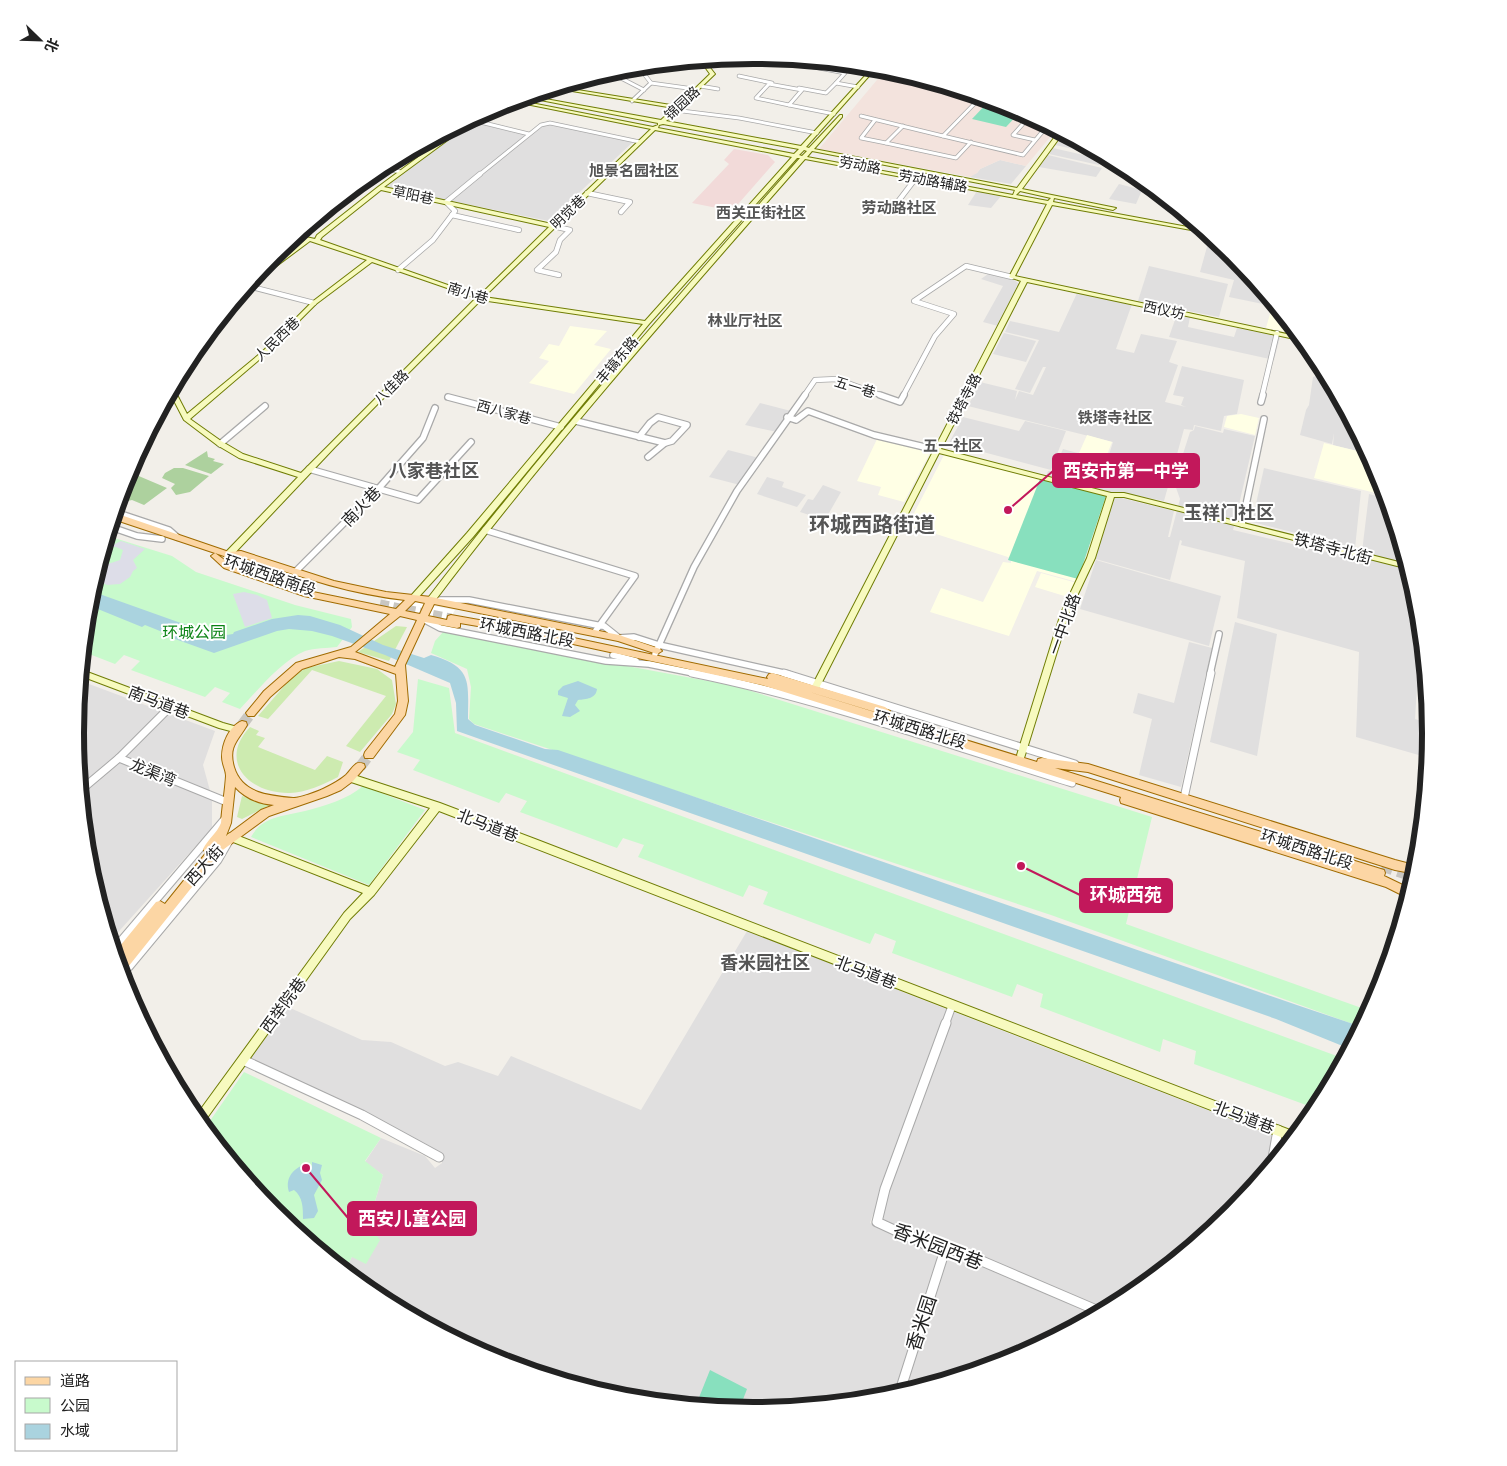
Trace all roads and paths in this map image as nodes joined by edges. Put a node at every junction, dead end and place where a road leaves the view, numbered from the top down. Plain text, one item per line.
1 (706, 65) edge
2 (808, 66) edge
3 (644, 73) edge
4 (869, 74) edge
5 (875, 75) edge
6 (739, 76) dead end
7 (620, 78) edge
8 (652, 83) junction
9 (836, 83) junction
10 (700, 86) junction
11 (858, 87) junction
12 (687, 88) dead end
13 (718, 89) dead end
14 (569, 90) edge
15 (644, 90) junction
16 (537, 99) edge
17 (532, 101) edge
18 (632, 101) junction
19 (976, 102) edge
20 (527, 103) edge
21 (789, 105) junction
22 (675, 109) junction
23 (834, 114) junction
24 (861, 116) dead end
25 (876, 120) junction
26 (484, 121) edge
27 (1025, 122) edge
28 (658, 125) junction
29 (903, 126) junction
30 (1044, 130) edge
31 (817, 133) junction
32 (529, 134) junction
33 (943, 136) junction
34 (1059, 138) edge
35 (446, 139) edge
36 (1035, 140) junction
37 (640, 142) junction
38 (971, 142) junction
39 (886, 143) junction
40 (804, 153) junction
41 (392, 170) edge
42 (401, 172) junction
43 (916, 178) junction
44 (380, 188) junction
45 (1015, 192) junction
46 (587, 193) junction
47 (1052, 200) junction
48 (446, 202) junction
49 (621, 212) dead end
50 (890, 212) dead end
51 (452, 215) junction
52 (1186, 222) edge
53 (1187, 224) edge
54 (552, 226) junction
55 (1192, 227) edge
56 (519, 230) dead end
57 (303, 238) edge
58 (308, 240) junction
59 (317, 241) junction
60 (370, 261) junction
61 (276, 265) edge
62 (398, 270) junction
63 (559, 275) dead end
64 (1012, 277) junction
65 (1024, 280) junction
66 (255, 287) edge
67 (480, 298) junction
68 (314, 303) junction
69 (647, 323) junction
70 (1277, 333) junction
71 (1292, 336) edge
72 (175, 396) edge
73 (448, 397) dead end
74 (1261, 402) dead end
75 (265, 406) dead end
76 (435, 408) dead end
77 (787, 418) junction
78 (186, 419) junction
79 (1264, 419) dead end
80 (576, 420) junction
81 (561, 428) junction
82 (639, 437) junction
83 (470, 442) dead end
84 (665, 443) junction
85 (220, 444) junction
86 (937, 450) junction
87 (648, 456) dead end
88 (309, 469) junction
89 (302, 476) junction
90 (379, 488) junction
91 (1112, 495) junction
92 (121, 514) edge
93 (120, 518) edge
94 (1242, 524) junction
95 (118, 525) edge
96 (117, 529) edge
97 (485, 530) junction
98 (177, 537) junction
99 (162, 540) junction
100 (228, 555) junction
101 (215, 556) junction
102 (1401, 565) edge
103 (295, 572) junction
104 (413, 598) junction
105 (431, 600) junction
106 (398, 613) junction
107 (452, 616) tunnel mouth
108 (422, 618) junction
109 (600, 628) junction
110 (1219, 634) dead end
111 (634, 637) junction
112 (619, 638) junction
113 (341, 654) junction
114 (655, 654) junction
115 (400, 669) junction
116 (87, 675) edge
117 (816, 685) junction
118 (171, 706) junction
119 (251, 713) tunnel mouth
120 (240, 727) joint
121 (1022, 751) junction
122 (369, 755) tunnel mouth
123 (119, 758) junction
124 (1045, 765) junction
125 (360, 768) tunnel mouth
126 (1088, 768) junction
127 (231, 776) junction
128 (351, 778) junction
129 (1072, 782) junction
130 (87, 785) edge
131 (315, 796) junction
132 (1184, 798) junction
133 (227, 802) junction
134 (437, 806) junction
135 (227, 815) junction
136 (231, 837) junction
137 (1402, 866) junction
138 (1409, 867) edge
139 (1381, 870) tunnel mouth
140 (1408, 871) edge
141 (1404, 890) edge
142 (370, 892) junction
143 (119, 944) edge
144 (122, 952) edge
145 (125, 962) edge
146 (127, 968) edge
147 (952, 1006) junction
148 (243, 1060) junction
149 (204, 1114) edge
150 (1278, 1130) junction
151 (1288, 1134) edge
152 (1274, 1153) edge
153 (439, 1157) dead end
154 (944, 1253) junction
155 (1094, 1309) edge
156 (902, 1385) edge

1 - 10 street, 锦园路
2 - 9 street
3 - 8 street
4 - 11 street, 丰镐东路
5 - 40 street, 丰镐东路
6 - 9 street
7 - 15 street
8 - 12 street
8 - 15 street
9 - 11 street
10 - 13 street
10 - 22 street, 锦园路
11 - 23 street, 丰镐东路
14 - 18 street
15 - 18 street
16 - 28 street, 劳动路辅路
17 - 28 street
18 - 22 street
19 - 33 street
20 - 28 street, 劳动路辅路
21 - 21 street
21 - 23 street
22 - 28 street, 锦园路
22 - 31 street
23 - 31 street, 丰镐东路
24 - 25 street
25 - 29 street
25 - 39 street
26 - 32 street
27 - 36 street
28 - 37 street, 明觉巷
28 - 40 street, 劳动路辅路
28 - 40 street, 劳动路辅路
29 - 33 street
29 - 39 street
30 - 36 street
31 - 40 street, 丰镐东路
32 - 37 street
32 - 48 street
33 - 38 street
34 - 45 street
35 - 42 street, 草阳巷
36 - 38 street
37 - 46 street, 明觉巷
38 - 39 street
40 - 43 street, 劳动路辅路
40 - 45 street, 劳动路
40 - 69 street, 丰镐东路
40 - 80 street, 丰镐东路
41 - 42 street
42 - 44 street, 草阳巷
43 - 45 street, 劳动路辅路
43 - 50 street
44 - 48 street, 草阳巷
44 - 59 street
45 - 47 street, 劳动路辅路
46 - 49 street
46 - 54 street, 明觉巷
47 - 52 street, 劳动路辅路
47 - 53 street
47 - 55 street, 劳动路辅路
47 - 64 street
48 - 51 street, 草阳巷
48 - 54 street, 草阳巷
51 - 56 street
51 - 62 street, 草阳巷
54 - 63 street
54 - 67 street, 明觉巷
57 - 58 street, 南小巷
58 - 59 street, 南小巷
58 - 61 street
59 - 60 street, 南小巷
60 - 62 street, 南小巷
60 - 68 street, 人民西巷
62 - 67 street, 南小巷
64 - 65 street
64 - 77 street, 五一巷
65 - 70 street, 西仪坊
65 - 86 street, 铁塔寺路
66 - 68 street
67 - 69 street, 南小巷
67 - 88 street, 八佳路
68 - 78 street, 人民西巷
69 - 81 street, 丰镐东路
70 - 71 street, 西仪坊
70 - 74 street
72 - 78 street
73 - 81 street, 西八家巷
75 - 85 street
76 - 90 street, 南火巷
77 - 86 street
77 - 114 street, 五一巷
78 - 85 street
79 - 94 street
80 - 82 street
80 - 97 street, 丰镐东路
81 - 104 street, 丰镐东路
82 - 84 street
82 - 84 street
83 - 90 street
84 - 87 street
85 - 89 street
86 - 91 street, 铁塔寺北街
86 - 117 street, 铁塔寺路
88 - 89 street, 八佳路
88 - 90 street
89 - 100 street, 八佳路
90 - 103 street, 南火巷
91 - 94 street, 铁塔寺北街
91 - 121 street, 一中北路
92 - 98 street, 环城西路南段
93 - 98 main road, 环城西路南段
94 - 102 street, 铁塔寺北街
95 - 99 main road, 环城西路南段
96 - 99 street, 环城西路南段
97 - 105 street, 丰镐东路
97 - 109 street
98 - 100 main road, 环城西路南段
99 - 101 main road, 环城西路南段
100 - 101 main road, 环城西路南段
100 - 103 main road
101 - 106 main road
103 - 104 main road
104 - 105 main road
104 - 106 main road, 丰镐东路
105 - 108 main road, 丰镐东路
105 - 109 main road
106 - 108 main road
106 - 113 main road, 丰镐东路
107 - 114 main road, 环城西路北段
108 - 114 main road
108 - 114 street
108 - 115 main road, 丰镐东路
109 - 111 street
109 - 112 main road
110 - 132 street
111 - 112 street
111 - 114 street
112 - 114 main road
113 - 115 main road
113 - 119 main road, 丰镐东路
114 - 117 main road, 环城西路北段
114 - 124 main road, 环城西路北段
114 - 129 street
115 - 122 main road
116 - 118 street, 南马道巷
117 - 121 main road, 环城西路北段
118 - 120 street, 南马道巷
118 - 123 street, 龙渠湾
120 - 127 main road, 西大街
121 - 124 main road, 环城西路北段
121 - 126 street
123 - 130 street
123 - 133 street, 龙渠湾
124 - 126 main road
124 - 129 main road
124 - 139 main road, 环城西路北段
125 - 128 main road
126 - 132 main road
127 - 131 main road
127 - 133 main road, 西大街
128 - 131 main road
128 - 134 street, 北马道巷
129 - 141 main road
131 - 136 main road, 西大街
132 - 137 main road
133 - 135 main road, 西大街
134 - 142 street, 西举院巷
134 - 147 street, 北马道巷
135 - 143 street
135 - 144 main road, 西大街
136 - 142 street
136 - 145 main road, 西大街
136 - 146 street
137 - 138 main road
137 - 140 main road
142 - 148 street, 西举院巷
147 - 150 street, 北马道巷
147 - 154 street, 香米园西巷
148 - 149 street, 西举院巷
148 - 153 street
150 - 151 street, 北马道巷
150 - 152 street
154 - 155 street, 香米园西巷
154 - 156 street, 香米园

